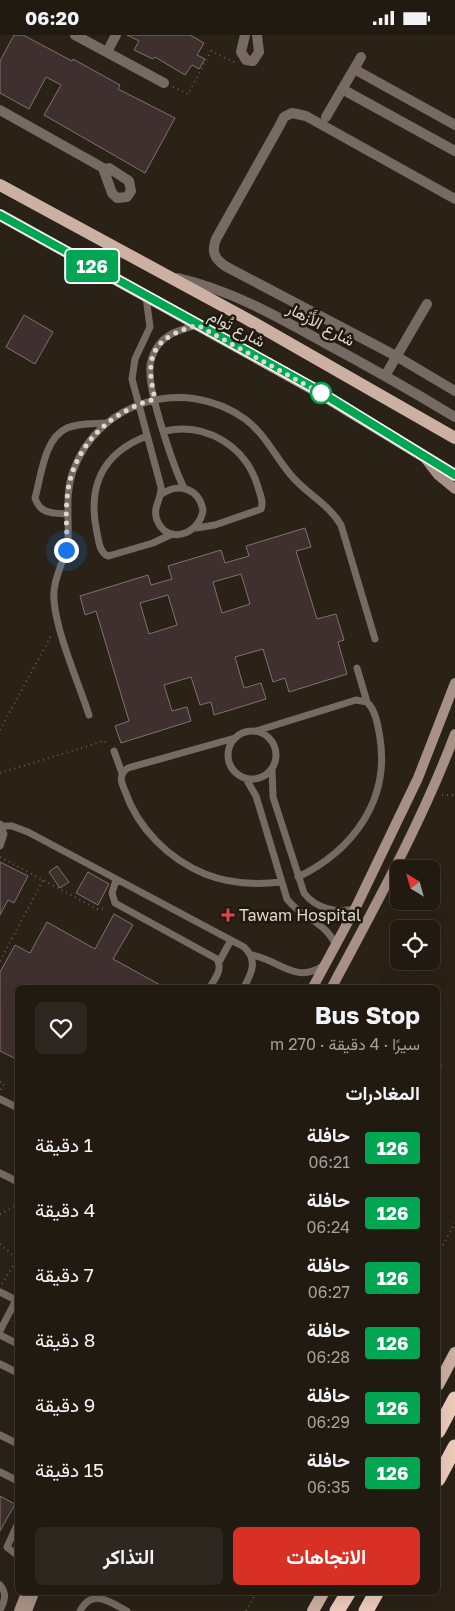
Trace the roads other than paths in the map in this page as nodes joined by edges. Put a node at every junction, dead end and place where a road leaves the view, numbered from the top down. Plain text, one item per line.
1 (75, 35) edge
2 (116, 35) edge
3 (245, 35) edge
4 (257, 35) edge
5 (107, 52) junction
6 (361, 57) dead end
7 (354, 69) junction
8 (164, 83) road end
9 (342, 89) junction
10 (0, 110) edge
11 (326, 117) dead end
12 (455, 125) edge
13 (455, 151) edge
14 (105, 169) dead end
15 (0, 185) edge
16 (455, 199) edge
17 (0, 215) edge
18 (166, 275) junction
19 (146, 296) junction
20 (427, 304) dead end
21 (197, 325) junction
22 (396, 356) junction
23 (385, 376) junction
24 (455, 391) edge
25 (155, 399) junction
26 (138, 404) junction
27 (455, 417) edge
28 (106, 423) junction
29 (164, 431) junction
30 (147, 436) junction
31 (455, 438) edge
32 (422, 453) junction
33 (455, 475) edge
34 (184, 488) junction
35 (455, 489) edge
36 (162, 494) junction
37 (67, 514) junction
38 (196, 528) junction
39 (172, 534) junction
40 (375, 639) dead end
41 (357, 668) dead end
42 (455, 683) edge
43 (367, 702) junction
44 (89, 715) dead end
45 (256, 731) junction
46 (455, 734) edge
47 (235, 738) junction
48 (114, 751) dead end
49 (272, 769) junction
50 (122, 773) junction
51 (246, 779) junction
52 (1, 825) edge
53 (0, 846) edge
54 (298, 877) junction
55 (116, 880) junction
56 (281, 882) junction
57 (355, 909) junction
58 (231, 940) junction
59 (336, 945) junction
60 (251, 955) junction
61 (219, 962) junction
62 (325, 965) junction
63 (211, 985) edge
64 (245, 985) edge
65 (314, 985) edge
66 (333, 985) edge
67 (0, 1099) edge
68 (15, 1106) edge
69 (0, 1173) edge
70 (15, 1180) edge
71 (0, 1290) edge
72 (15, 1300) edge
73 (15, 1305) edge
74 (0, 1333) edge
75 (15, 1342) edge
76 (455, 1353) edge
77 (0, 1364) edge
78 (15, 1372) edge
79 (440, 1381) edge
80 (455, 1399) edge
81 (440, 1427) edge
82 (0, 1435) edge
83 (15, 1442) edge
84 (455, 1447) edge
85 (455, 1457) edge
86 (0, 1471) edge
87 (440, 1475) edge
88 (440, 1476) edge
89 (15, 1479) edge
90 (15, 1530) edge
91 (15, 1553) edge
92 (0, 1585) edge
93 (25, 1595) edge
94 (33, 1595) edge
95 (322, 1595) edge
96 (347, 1595) edge
97 (375, 1595) edge
98 (118, 1609) edge
99 (0, 1610) edge
100 (19, 1611) edge
101 (27, 1611) edge
102 (80, 1611) edge
103 (127, 1611) edge
104 (313, 1611) edge
105 (337, 1611) edge
106 (366, 1611) edge

1 - 5 street
2 - 5 street
3 - 4 street
5 - 8 street
6 - 7 street
7 - 9 street
7 - 12 street
9 - 11 street
9 - 13 street
10 - 14 street
15 - 18 main road, شارع تُوام
16 - 22 street
17 - 19 main road, شارع تُوام
18 - 23 street, شارع الأَزْهار
18 - 31 main road, شارع تُوام
19 - 21 main road, شارع تُوام
19 - 26 lane
20 - 22 street
21 - 25 lane
21 - 32 main road, شارع تُوام
22 - 23 street
22 - 24 street
23 - 27 street, شارع الأَزْهار
25 - 26 lane
25 - 29 lane
25 - 40 lane
26 - 28 lane
26 - 30 lane
28 - 37 lane
28 - 37 lane
29 - 34 lane
29 - 38 lane
30 - 36 lane
30 - 39 lane
32 - 33 main road, شارع تُوام
32 - 35 street
34 - 36 lane
34 - 38 lane
36 - 39 lane
37 - 44 lane
38 - 39 lane
41 - 43 lane
42 - 57 street
43 - 45 lane
43 - 54 lane
45 - 47 lane
45 - 49 lane
46 - 66 street
47 - 50 lane
47 - 51 lane
48 - 50 lane
49 - 51 lane
49 - 54 lane
50 - 56 lane
51 - 56 lane
52 - 53 lane
52 - 55 lane
54 - 57 lane
55 - 58 lane
55 - 61 lane
56 - 59 lane
57 - 59 street
58 - 60 lane
58 - 61 lane
59 - 62 street
60 - 62 lane
60 - 64 lane
61 - 63 lane
62 - 65 street
67 - 68 lane
69 - 70 lane
71 - 72 lane
73 - 74 lane
74 - 75 lane
76 - 79 main road
77 - 78 lane
80 - 81 highway
82 - 83 lane
84 - 87 highway
85 - 88 main road
86 - 89 lane
90 - 91 lane
92 - 99 lane
93 - 100 street
94 - 101 street
95 - 104 main road
96 - 105 highway
97 - 106 highway
98 - 102 lane
98 - 103 lane

